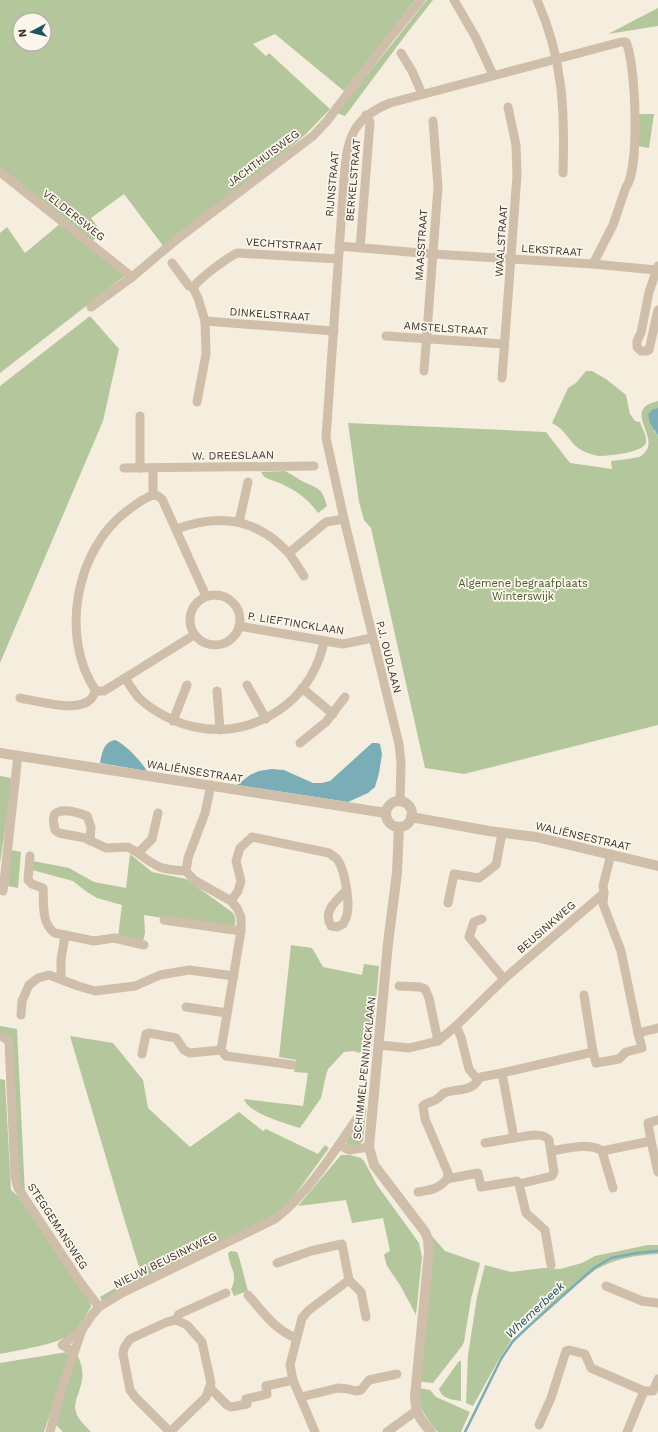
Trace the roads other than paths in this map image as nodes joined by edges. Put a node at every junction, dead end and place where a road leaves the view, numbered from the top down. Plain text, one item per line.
1 (421, 0) edge
2 (454, 0) edge
3 (537, 0) edge
4 (615, 44) joint
5 (401, 53) dead end
6 (557, 60) junction
7 (493, 75) junction
8 (422, 94) junction
9 (508, 107) dead end
10 (366, 116) junction
11 (433, 121) dead end
12 (0, 172) edge
13 (563, 173) dead end
14 (339, 246) junction
15 (360, 248) junction
16 (432, 254) junction
17 (338, 259) junction
18 (512, 259) junction
19 (172, 263) dead end
20 (593, 264) junction
21 (657, 268) edge
22 (132, 277) junction
23 (193, 288) junction
24 (91, 307) dead end
25 (658, 310) edge
26 (205, 321) junction
27 (334, 331) junction
28 (386, 336) dead end
29 (426, 339) junction
30 (504, 344) junction
31 (424, 371) dead end
32 (502, 378) dead end
33 (197, 402) dead end
34 (140, 416) dead end
35 (314, 466) dead end
36 (124, 468) dead end
37 (140, 468) junction
38 (153, 468) junction
39 (248, 482) dead end
40 (154, 495) junction
41 (344, 519) junction
42 (239, 522) junction
43 (177, 529) junction
44 (288, 553) junction
45 (304, 576) dead end
46 (206, 596) junction
47 (240, 626) junction
48 (194, 635) junction
49 (372, 638) junction
50 (324, 641) junction
51 (125, 678) junction
52 (186, 685) dead end
53 (247, 685) dead end
54 (302, 688) junction
55 (96, 690) junction
56 (217, 691) dead end
57 (345, 697) dead end
58 (20, 698) dead end
59 (333, 714) junction
60 (266, 719) junction
61 (173, 721) junction
62 (220, 730) junction
63 (300, 743) dead end
64 (0, 753) edge
65 (18, 755) junction
66 (210, 785) junction
67 (400, 802) junction
68 (158, 813) dead end
69 (386, 813) junction
70 (411, 818) junction
71 (399, 827) junction
72 (502, 833) junction
73 (90, 841) dead end
74 (138, 853) junction
75 (611, 854) junction
76 (30, 856) dead end
77 (658, 866) edge
78 (186, 871) junction
79 (347, 890) dead end
80 (3, 891) dead end
81 (604, 893) junction
82 (231, 901) junction
83 (448, 903) dead end
84 (482, 919) dead end
85 (164, 920) dead end
86 (241, 931) junction
87 (65, 935) junction
88 (144, 945) dead end
89 (234, 976) junction
90 (61, 978) junction
91 (504, 979) junction
92 (399, 986) dead end
93 (584, 995) dead end
94 (186, 1007) dead end
95 (227, 1013) junction
96 (21, 1015) dead end
97 (456, 1026) junction
98 (658, 1028) edge
99 (638, 1033) junction
100 (0, 1036) edge
101 (438, 1041) junction
102 (379, 1045) junction
103 (221, 1050) junction
104 (593, 1052) junction
105 (142, 1054) dead end
106 (293, 1065) dead end
107 (502, 1073) junction
108 (478, 1080) junction
109 (362, 1110) dead end
110 (658, 1120) edge
111 (514, 1138) junction
112 (651, 1141) junction
113 (485, 1143) dead end
114 (339, 1145) junction
115 (369, 1147) junction
116 (602, 1151) junction
117 (550, 1152) junction
118 (658, 1172) edge
119 (447, 1179) junction
120 (519, 1184) junction
121 (613, 1188) dead end
122 (418, 1192) dead end
123 (277, 1263) dead end
124 (551, 1265) dead end
125 (349, 1280) junction
126 (606, 1286) dead end
127 (226, 1293) dead end
128 (248, 1294) dead end
129 (658, 1303) edge
130 (99, 1307) junction
131 (366, 1317) dead end
132 (176, 1320) junction
133 (82, 1330) junction
134 (296, 1338) junction
135 (73, 1357) junction
136 (397, 1374) dead end
137 (658, 1379) edge
138 (294, 1380) junction
139 (210, 1388) junction
140 (644, 1391) junction
141 (301, 1397) junction
142 (416, 1411) junction
143 (539, 1425) dead end
144 (50, 1432) edge
145 (170, 1432) edge
146 (315, 1432) edge
147 (387, 1432) edge
148 (431, 1432) edge
149 (627, 1432) edge

1 - 22 street, JACHTHUISWEG
2 - 7 street
3 - 6 street
4 - 6 street, RIJNSTRAAT
4 - 20 street, LEKSTRAAT
5 - 8 street
6 - 7 street, RIJNSTRAAT
6 - 13 street
7 - 8 street, RIJNSTRAAT
8 - 10 street, RIJNSTRAAT
9 - 18 street, WAALSTRAAT
10 - 14 street, RIJNSTRAAT
10 - 15 street, BERKELSTRAAT
11 - 16 street, MAASSTRAAT
12 - 22 street, VELDERSWEG
14 - 15 street, LEKSTRAAT
14 - 17 street, RIJNSTRAAT
15 - 16 street, LEKSTRAAT
16 - 18 street, LEKSTRAAT
16 - 29 street, MAASSTRAAT
17 - 23 street, VECHTSTRAAT
17 - 27 street, RIJNSTRAAT
18 - 20 street, LEKSTRAAT
18 - 30 street, WAALSTRAAT
19 - 23 street
20 - 21 street
21 - 25 street
22 - 24 street, JACHTHUISWEG
23 - 26 street
26 - 27 street, DINKELSTRAAT
26 - 33 street
27 - 41 street, RIJNSTRAAT
28 - 29 street, AMSTELSTRAAT
29 - 30 street, AMSTELSTRAAT
29 - 31 street, MAASSTRAAT
30 - 32 street, WAALSTRAAT
34 - 37 street
35 - 38 street, W. DREESLAAN
36 - 37 street, W. DREESLAAN
37 - 38 street, W. DREESLAAN
38 - 40 street
39 - 42 street
40 - 43 street
40 - 55 street
41 - 44 street
41 - 49 street, P.J. OUDLAAN
42 - 43 street
42 - 44 street
43 - 46 street
44 - 45 street
46 - 47 street, P. LIEFTINCKLAAN
46 - 48 street
47 - 48 street, P. LIEFTINCKLAAN
47 - 50 street, P. LIEFTINCKLAAN
48 - 51 street
49 - 50 street, P. LIEFTINCKLAAN
49 - 67 street, P.J. OUDLAAN
50 - 54 street
51 - 55 street
51 - 61 street
52 - 61 street
53 - 60 street
54 - 59 street
54 - 60 street
55 - 58 street
56 - 62 street
57 - 59 street
59 - 63 street
60 - 62 street
61 - 62 street
64 - 65 street, WALIËNSESTRAAT
65 - 66 street, WALIËNSESTRAAT
65 - 80 street
66 - 69 street, WALIËNSESTRAAT
66 - 78 street
67 - 69 street
67 - 70 street
68 - 74 street
69 - 71 street
70 - 71 street
70 - 72 street, WALIËNSESTRAAT
71 - 102 street, SCHIMMELPENNINCKLAAN
72 - 75 street, WALIËNSESTRAAT
72 - 83 street
73 - 74 street
74 - 78 street
75 - 77 street, WALIËNSESTRAAT
75 - 81 street
76 - 87 street
78 - 82 street
79 - 82 street
81 - 91 street, BEUSINKWEG
81 - 99 street
82 - 86 street
84 - 91 street
85 - 86 street
86 - 89 street
87 - 88 street
87 - 90 street
89 - 90 street
89 - 95 street
90 - 96 street
91 - 97 street, BEUSINKWEG
92 - 101 street
93 - 104 street
94 - 95 street
95 - 103 street
97 - 101 street, BEUSINKWEG
97 - 108 street
98 - 99 street
99 - 104 street
100 - 130 street, STEGGEMANSWEG
101 - 102 street
102 - 115 street, SCHIMMELPENNINCKLAAN
103 - 105 street
103 - 106 street
104 - 107 street
107 - 108 street
107 - 111 street
108 - 119 street
109 - 114 street, NIEUW BEUSINKWEG
110 - 112 street
111 - 113 street
111 - 117 street
112 - 116 street
112 - 118 street
114 - 115 street
114 - 130 street, NIEUW BEUSINKWEG
115 - 142 street, SCHIMMELPENNINCKLAAN
116 - 117 street
116 - 121 street
117 - 120 street
119 - 120 street
119 - 122 street
120 - 124 street
123 - 125 street
125 - 131 street
125 - 134 street
126 - 129 street
127 - 132 street
128 - 134 street
130 - 133 street, NIEUW BEUSINKWEG
132 - 139 street
132 - 145 street
133 - 135 street, NIEUW BEUSINKWEG
133 - 135 street
134 - 138 street
135 - 144 street, NIEUW BEUSINKWEG
136 - 141 street
137 - 140 street
138 - 139 street
138 - 141 street
139 - 145 street
140 - 143 street
140 - 149 street
141 - 146 street
142 - 147 street
142 - 148 street, SCHIMMELPENNINCKLAAN

